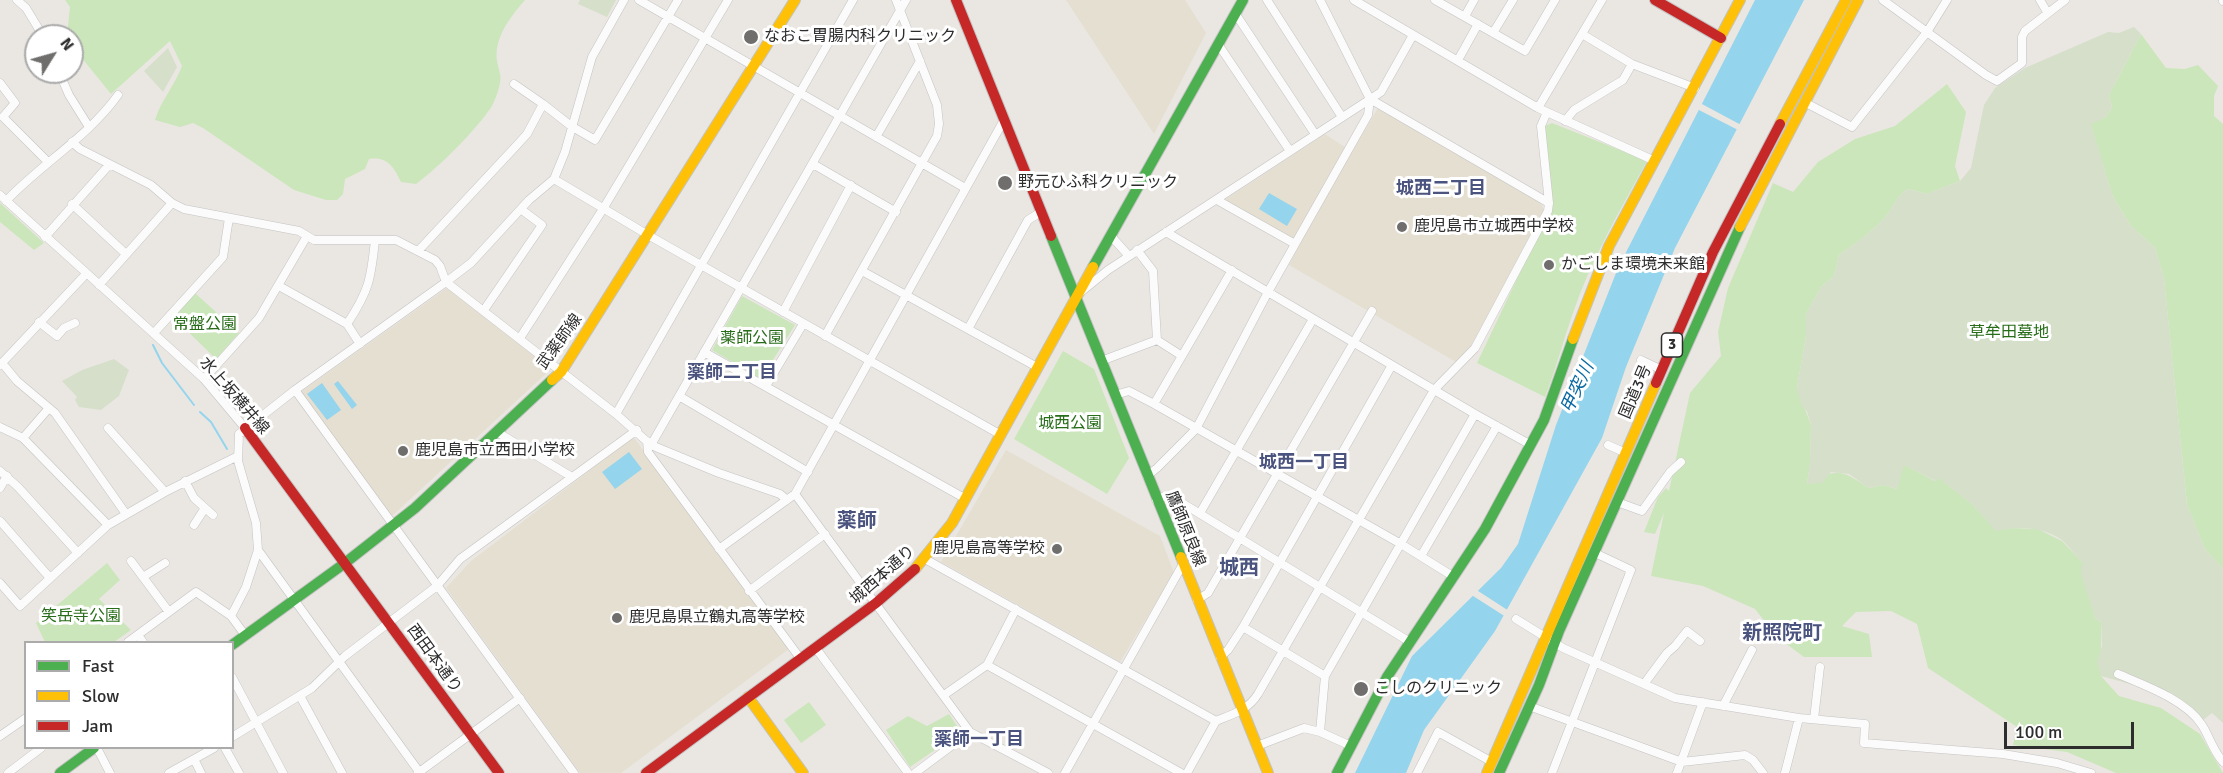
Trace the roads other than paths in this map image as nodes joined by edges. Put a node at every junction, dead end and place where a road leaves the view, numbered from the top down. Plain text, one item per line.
1 (17, 0) edge
2 (624, 0) edge
3 (639, 0) edge
4 (678, 0) edge
5 (728, 0) edge
6 (795, 0) edge
7 (853, 0) edge
8 (896, 0) edge
9 (906, 0) edge
10 (1243, 0) edge
11 (1267, 0) edge
12 (1320, 0) edge
13 (1354, 0) edge
14 (1435, 0) edge
15 (1474, 0) edge
16 (1513, 0) edge
17 (1555, 0) edge
18 (1602, 0) edge
19 (1655, 0) edge
20 (1740, 0) edge
21 (1846, 0) edge
22 (1858, 0) edge
23 (1883, 0) edge
24 (1947, 0) edge
25 (2040, 0) edge
26 (2065, 0) edge
27 (960, 2) edge
28 (900, 11) junction
29 (2047, 12) junction
30 (1235, 13) junction
31 (1465, 16) junction
32 (668, 17) junction
33 (36, 24) edge
34 (1478, 24) junction
35 (1927, 32) junction
36 (1493, 33) junction
37 (1582, 34) junction
38 (1413, 35) junction
39 (705, 38) junction
40 (1721, 38) junction
41 (1218, 44) junction
42 (1458, 60) junction
43 (920, 61) junction
44 (1632, 64) junction
45 (753, 67) junction
46 (0, 83) edge
47 (64, 84) edge
48 (514, 84) dead end
49 (1695, 88) junction
50 (800, 93) junction
51 (118, 95) dead end
52 (1370, 99) junction
53 (1803, 102) junction
54 (543, 104) junction
55 (1538, 108) junction
56 (1547, 112) junction
57 (840, 117) junction
58 (1342, 117) junction
59 (1005, 120) junction
60 (1565, 121) junction
61 (571, 126) junction
62 (89, 127) junction
63 (1315, 135) junction
64 (876, 137) junction
65 (72, 142) junction
66 (1290, 152) junction
67 (1655, 160) junction
68 (48, 162) junction
69 (813, 164) junction
70 (109, 165) junction
71 (923, 165) junction
72 (554, 179) junction
73 (850, 185) junction
74 (965, 188) junction
75 (3, 198) edge
76 (1217, 200) junction
77 (172, 203) junction
78 (1549, 203) junction
79 (72, 204) junction
80 (603, 208) junction
81 (522, 210) junction
82 (896, 212) junction
83 (1041, 212) junction
84 (229, 218) junction
85 (1166, 232) junction
86 (648, 235) junction
87 (307, 236) junction
88 (1111, 236) junction
89 (45, 237) junction
90 (375, 240) junction
91 (1294, 244) junction
92 (419, 250) junction
93 (1137, 250) junction
94 (126, 254) junction
95 (1129, 256) junction
96 (701, 265) junction
97 (1232, 270) junction
98 (862, 271) junction
99 (86, 273) junction
100 (446, 282) junction
101 (99, 285) junction
102 (279, 286) junction
103 (741, 288) junction
104 (1268, 292) junction
105 (906, 294) junction
106 (1076, 297) junction
107 (484, 309) junction
108 (1372, 311) dead end
109 (783, 312) junction
110 (1313, 319) junction
111 (39, 322) junction
112 (75, 323) dead end
113 (347, 324) junction
114 (803, 324) junction
115 (968, 329) junction
116 (153, 333) junction
117 (825, 336) junction
118 (520, 338) junction
119 (1157, 340) junction
120 (1353, 342) junction
121 (360, 344) junction
122 (704, 352) junction
123 (1182, 356) junction
124 (1641, 360) dead end
125 (869, 361) junction
126 (1101, 361) junction
127 (1, 364) edge
128 (1392, 365) junction
129 (1037, 368) junction
130 (1662, 370) junction
131 (561, 372) junction
132 (204, 379) junction
133 (766, 386) junction
134 (295, 390) junction
135 (1434, 390) junction
136 (1115, 395) junction
137 (679, 396) junction
138 (1154, 404) junction
139 (49, 408) junction
140 (616, 414) junction
141 (1475, 414) junction
142 (832, 424) junction
143 (1497, 426) junction
144 (0, 427) edge
145 (108, 428) dead end
146 (245, 428) junction
147 (1196, 429) junction
148 (637, 430) junction
149 (497, 432) junction
150 (1001, 435) junction
151 (23, 438) junction
152 (649, 443) junction
153 (1532, 445) junction
154 (1608, 445) dead end
155 (1236, 452) junction
156 (1626, 453) junction
157 (238, 456) junction
158 (1681, 462) dead end
159 (808, 472) junction
160 (4, 474) edge
161 (1277, 474) junction
162 (1147, 476) junction
163 (572, 477) junction
164 (185, 481) junction
165 (0, 488) edge
166 (165, 492) junction
167 (795, 494) junction
168 (1317, 497) junction
169 (966, 499) junction
170 (787, 500) junction
171 (1156, 500) junction
172 (1617, 502) junction
173 (205, 508) junction
174 (1200, 513) junction
175 (126, 514) junction
176 (213, 515) dead end
177 (0, 520) edge
178 (1358, 520) junction
179 (108, 525) junction
180 (194, 525) dead end
181 (393, 526) junction
182 (825, 534) junction
183 (1239, 538) junction
184 (1401, 544) junction
185 (719, 549) junction
186 (258, 550) junction
187 (78, 553) junction
188 (1595, 553) junction
189 (1421, 556) junction
190 (926, 559) junction
191 (131, 561) dead end
192 (1280, 562) junction
193 (165, 563) dead end
194 (345, 563) junction
195 (1183, 564) junction
196 (143, 577) junction
197 (1454, 577) junction
198 (50, 578) junction
199 (0, 583) edge
200 (437, 586) junction
201 (1320, 586) junction
202 (749, 591) junction
203 (294, 600) junction
204 (1197, 600) junction
205 (876, 603) junction
206 (1016, 609) junction
207 (169, 612) junction
208 (1362, 612) junction
209 (231, 616) junction
210 (1516, 619) dead end
211 (388, 623) junction
212 (1243, 627) junction
213 (138, 635) junction
214 (245, 635) junction
215 (1550, 640) junction
216 (1700, 640) dead end
217 (129, 641) edge
218 (142, 641) edge
219 (1410, 642) junction
220 (234, 643) edge
221 (815, 647) junction
222 (1752, 650) dead end
223 (1283, 651) junction
224 (1220, 657) junction
225 (800, 658) junction
226 (338, 662) junction
227 (1596, 662) junction
228 (987, 664) junction
229 (1820, 667) dead end
230 (1124, 670) junction
231 (2118, 674) dead end
232 (1325, 676) junction
233 (234, 681) edge
234 (1644, 684) junction
235 (944, 695) junction
236 (300, 696) junction
237 (748, 697) junction
238 (520, 698) junction
239 (1703, 702) junction
240 (1529, 706) junction
241 (1723, 706) junction
242 (1243, 710) junction
243 (1799, 718) junction
244 (24, 719) edge
245 (1814, 719) junction
246 (1216, 720) junction
247 (257, 723) junction
248 (1572, 723) junction
249 (1093, 724) junction
250 (970, 732) junction
251 (1320, 732) junction
252 (471, 735) junction
253 (0, 736) edge
254 (234, 736) edge
255 (1257, 746) junction
256 (1352, 746) junction
257 (38, 749) edge
258 (92, 749) edge
259 (96, 749) edge
260 (226, 749) edge
261 (205, 750) edge
262 (194, 759) junction
263 (1492, 762) junction
264 (1682, 762) junction
265 (2223, 762) edge
266 (8, 773) edge
267 (60, 773) edge
268 (110, 773) edge
269 (170, 773) edge
270 (201, 773) edge
271 (238, 773) edge
272 (283, 773) edge
273 (342, 773) edge
274 (419, 773) edge
275 (499, 773) edge
276 (574, 773) edge
277 (646, 773) edge
278 (802, 773) edge
279 (908, 773) edge
280 (915, 773) edge
281 (1048, 773) edge
282 (1065, 773) edge
283 (1181, 773) edge
284 (1187, 773) edge
285 (1268, 773) edge
286 (1337, 773) edge
287 (1417, 773) edge
288 (1487, 773) edge
289 (1499, 773) edge
290 (1551, 773) edge
291 (1677, 773) edge
292 (1763, 773) edge
293 (1785, 773) edge
294 (2091, 773) edge

1 - 33 street
2 - 61 street
3 - 32 street
4 - 32 street
5 - 39 street
6 - 45 main road, 武薬師線
7 - 50 street
8 - 28 street
9 - 28 street
10 - 30 main road, 城西本通り
11 - 58 street
12 - 52 street
13 - 38 street
14 - 31 street
15 - 31 street
16 - 36 street
17 - 36 street
18 - 37 street
19 - 40 main road
20 - 40 main road
21 - 130 main road, 国道3号 / 3
22 - 53 main road, 国道3号 / 3
23 - 35 street
24 - 35 street
25 - 29 street
26 - 29 street
27 - 59 main road, 鷹師原良線
28 - 43 street
28 - 57 street
29 - 35 street
30 - 41 main road, 城西本通り
30 - 63 street
31 - 34 street
32 - 39 street
32 - 61 street
34 - 36 street
34 - 42 street
35 - 53 street
37 - 44 street
37 - 55 street
38 - 42 street
38 - 52 street
39 - 45 street
39 - 80 street
40 - 49 main road
41 - 66 street
41 - 88 main road, 城西本通り
42 - 55 street
43 - 64 street
43 - 71 street
44 - 49 street
44 - 60 street
45 - 50 street
45 - 86 main road, 武薬師線
46 - 68 street
47 - 62 street
48 - 54 street
49 - 67 main road
50 - 57 street
50 - 96 street
51 - 62 street
52 - 58 street
52 - 78 street
52 - 91 street
53 - 172 main road, 国道3号 / 3
54 - 61 street
54 - 92 street
55 - 56 street
56 - 60 street
56 - 78 street
57 - 64 street
57 - 69 street
58 - 63 street
59 - 74 street
59 - 83 main road, 鷹師原良線
60 - 67 street
61 - 72 street
62 - 65 street
63 - 66 street
64 - 71 street
65 - 68 street
65 - 70 street
66 - 76 street
67 - 153 main road
68 - 75 street
69 - 73 street
69 - 103 street
70 - 77 street
70 - 79 street
71 - 74 street
71 - 82 street
72 - 80 street
72 - 81 street
73 - 82 street
73 - 109 street
74 - 105 street
75 - 89 street, 水上坂横井線
76 - 85 street
76 - 91 street
77 - 84 street
77 - 94 street
78 - 135 street
79 - 89 street
79 - 94 street
80 - 86 street
80 - 118 street
81 - 100 street
81 - 107 street
82 - 98 street
83 - 106 main road, 鷹師原良線
83 - 115 street
84 - 87 street
84 - 116 street
85 - 93 street
85 - 97 street
86 - 96 street
86 - 131 main road, 武薬師線
87 - 90 street
87 - 102 street
88 - 95 street
88 - 106 main road, 城西本通り
89 - 99 street, 水上坂横井線
90 - 92 street
90 - 113 street
91 - 104 street
92 - 100 street
93 - 95 street
93 - 119 street
94 - 101 street
95 - 106 street
96 - 103 street
96 - 140 street
97 - 104 street
97 - 123 street
98 - 105 street
98 - 117 street
99 - 101 street, 水上坂横井線
99 - 111 street
100 - 107 street
100 - 121 street
101 - 116 street, 水上坂横井線
102 - 113 street
102 - 132 street
103 - 109 street
103 - 122 street
104 - 110 street
104 - 147 street
105 - 115 street
105 - 125 street
106 - 126 main road, 鷹師原良線
106 - 129 main road, 城西本通り
107 - 118 street
108 - 120 street
109 - 114 street
110 - 120 street
110 - 155 street
111 - 112 street
111 - 127 street
113 - 121 street
114 - 117 street
114 - 133 street
115 - 129 street
116 - 132 street, 水上坂横井線
117 - 125 street
118 - 131 street
119 - 123 street
119 - 126 street
120 - 128 street
120 - 161 street
121 - 134 street
122 - 133 street
122 - 137 street
123 - 138 street
124 - 130 street
125 - 142 street
125 - 150 street
126 - 136 main road, 鷹師原良線
127 - 139 street
128 - 135 street
128 - 168 street
129 - 150 main road, 城西本通り
130 - 156 main road, 国道3号 / 3
131 - 140 street
131 - 149 main road, 武薬師線
132 - 146 street, 水上坂横井線
133 - 142 street
134 - 146 street
134 - 181 street
135 - 141 street
135 - 178 street
136 - 138 street
136 - 162 main road, 鷹師原良線
137 - 152 street
137 - 159 street
138 - 147 street
139 - 151 street
139 - 175 street
140 - 148 street
141 - 143 street
141 - 184 street
142 - 159 street
142 - 169 street
143 - 153 street
143 - 189 street
144 - 151 street
145 - 166 street
146 - 157 street
146 - 194 main road, 水上坂横井線
147 - 155 street
147 - 162 street
148 - 152 street
148 - 163 street
149 - 163 street
149 - 181 main road, 武薬師線
150 - 169 main road, 城西本通り
151 - 179 street
152 - 170 street
152 - 185 street
153 - 197 main road
154 - 156 street
155 - 161 street
155 - 174 street
156 - 215 main road, 国道3号 / 3
157 - 164 street
157 - 186 street
158 - 172 street
159 - 167 street
160 - 165 street
160 - 187 street
161 - 168 street
161 - 183 street
162 - 171 main road, 鷹師原良線
163 - 200 street
164 - 166 street
164 - 173 street
166 - 175 street
167 - 170 street
167 - 182 street
168 - 178 street
168 - 192 street
169 - 190 main road, 城西本通り
170 - 185 street
171 - 174 street
171 - 195 main road, 鷹師原良線
172 - 188 main road, 国道3号 / 3
173 - 176 street
173 - 180 street
174 - 183 street
175 - 179 street
177 - 198 street
178 - 184 street
178 - 201 street
179 - 187 street
181 - 194 main road, 武薬師線
181 - 200 street
182 - 202 street
182 - 205 street
183 - 192 street
183 - 204 street
184 - 189 street
184 - 208 street
185 - 202 street
186 - 203 street
186 - 209 street
187 - 198 street
188 - 215 main road, 国道3号 / 3
188 - 227 street
189 - 197 street
190 - 205 main road, 城西本通り
190 - 206 street
191 - 196 street
192 - 201 street
192 - 212 street
193 - 196 street
194 - 203 main road, 武薬師線
194 - 211 main road, 西田本通り
195 - 204 main road, 鷹師原良線
195 - 230 street
196 - 207 street
197 - 219 main road
198 - 199 street
200 - 211 street
200 - 238 street
201 - 208 street
201 - 223 street
202 - 225 street
203 - 214 main road, 武薬師線
203 - 226 street
204 - 224 main road, 鷹師原良線
205 - 221 main road, 城西本通り
205 - 235 street
206 - 228 street
206 - 230 street
207 - 209 street
207 - 213 street
208 - 219 street
208 - 232 street
209 - 214 street
210 - 215 street
211 - 226 street
211 - 252 main road, 西田本通り
212 - 223 street
212 - 224 street
213 - 217 street
213 - 218 street
214 - 220 main road, 武薬師線
215 - 227 street
215 - 240 main road, 国道3号 / 3
215 - 263 main road, 国道3号 / 3
216 - 234 street
219 - 256 main road
221 - 225 main road, 城西本通り
221 - 279 street
222 - 241 street
223 - 232 street
223 - 242 street
224 - 242 main road, 鷹師原良線
225 - 237 main road, 城西本通り
226 - 236 street
226 - 274 street
227 - 234 street
227 - 248 street
228 - 235 street
228 - 249 street
229 - 245 street
230 - 246 street
230 - 249 street
231 - 265 street
232 - 251 street
233 - 247 street
234 - 239 street
235 - 250 street
236 - 247 street
236 - 273 street
237 - 277 main road, 城西本通り
237 - 278 main road
238 - 252 street
238 - 276 street
239 - 241 street
239 - 264 street
240 - 248 street
240 - 289 main road, 国道3号 / 3
241 - 243 street
242 - 246 street
242 - 255 main road, 鷹師原良線
243 - 245 street
243 - 293 street
244 - 253 street
245 - 294 street
246 - 284 street
247 - 254 street
247 - 272 street
248 - 264 street
248 - 290 street
249 - 282 street
249 - 283 street
250 - 280 street
250 - 281 street
251 - 255 street
251 - 256 street
252 - 274 street
252 - 275 main road, 西田本通り
255 - 285 main road, 鷹師原良線
256 - 286 main road
257 - 266 street
258 - 267 main road
259 - 268 street
260 - 271 street
261 - 262 street
262 - 269 street
262 - 270 street
263 - 287 street
263 - 288 main road, 国道3号 / 3
264 - 291 street
264 - 292 street

